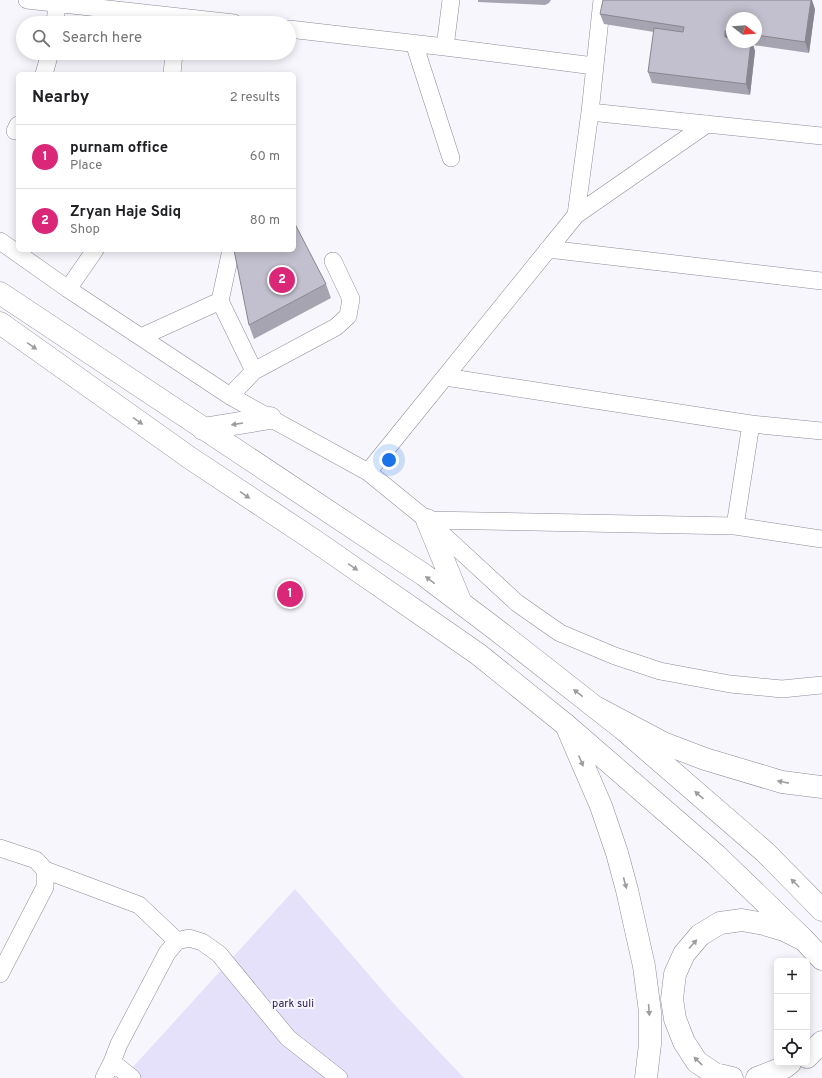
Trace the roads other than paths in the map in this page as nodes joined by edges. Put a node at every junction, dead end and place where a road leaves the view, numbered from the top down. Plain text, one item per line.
1 (27, 0) edge
2 (451, 0) edge
3 (602, 0) edge
4 (57, 4) junction
5 (56, 16) edge
6 (146, 16) edge
7 (296, 30) edge
8 (414, 43) junction
9 (445, 47) junction
10 (48, 60) edge
11 (173, 60) edge
12 (594, 66) junction
13 (45, 72) edge
14 (172, 72) edge
15 (590, 112) junction
16 (707, 124) junction
17 (822, 136) edge
18 (451, 158) dead end
19 (576, 215) junction
20 (0, 241) edge
21 (548, 249) junction
22 (94, 252) edge
23 (231, 252) edge
24 (333, 261) dead end
25 (822, 281) edge
26 (68, 289) junction
27 (0, 293) edge
28 (220, 301) junction
29 (0, 323) edge
30 (141, 337) junction
31 (254, 371) junction
32 (445, 377) junction
33 (230, 396) junction
34 (270, 418) junction
35 (751, 424) junction
36 (203, 429) junction
37 (822, 431) edge
38 (368, 472) junction
39 (427, 520) junction
40 (735, 526) junction
41 (822, 539) edge
42 (462, 604) junction
43 (822, 685) edge
44 (596, 708) junction
45 (566, 725) junction
46 (822, 787) edge
47 (0, 848) edge
48 (45, 870) junction
49 (822, 910) edge
50 (804, 940) junction
51 (177, 941) junction
52 (822, 959) edge
53 (0, 974) edge
54 (822, 1037) edge
55 (822, 1042) edge
56 (810, 1047) edge
57 (810, 1054) edge
58 (112, 1062) junction
59 (785, 1066) edge
60 (798, 1066) edge
61 (104, 1078) edge
62 (132, 1078) edge
63 (339, 1078) edge
64 (646, 1078) edge
65 (732, 1078) edge
66 (757, 1078) edge
67 (786, 1078) edge

1 - 4 street
2 - 9 street
3 - 12 street
4 - 5 street
4 - 6 street
7 - 8 street
8 - 9 street
8 - 18 street
9 - 12 street
10 - 13 street
11 - 14 street
12 - 15 street
15 - 16 street
15 - 19 street
16 - 17 street
16 - 19 street
19 - 21 street
20 - 26 street
21 - 25 street
21 - 32 street
22 - 26 street
23 - 28 street
24 - 31 street
26 - 30 street
27 - 36 main road
28 - 30 street
28 - 31 street
29 -> 45 main road
30 - 33 street
31 - 33 street
32 - 35 street
32 - 38 street
33 - 34 street
34 -> 36 main road
34 - 38 street
35 - 37 street
35 - 40 street
42 -> 36 main road
38 - 39 street
39 - 40 street
39 - 42 main road
39 - 43 street
40 - 41 street
44 -> 42 main road
46 -> 44 main road
49 -> 44 main road
45 - 50 main road
45 -> 64 main road
47 - 48 street
48 - 51 street
48 - 53 street
50 - 52 main road
65 -> 50 main road
51 - 58 street
51 - 63 street
54 - 56 main road
55 - 57 main road
58 - 61 street
58 - 62 street
59 - 66 main road
60 - 67 main road

